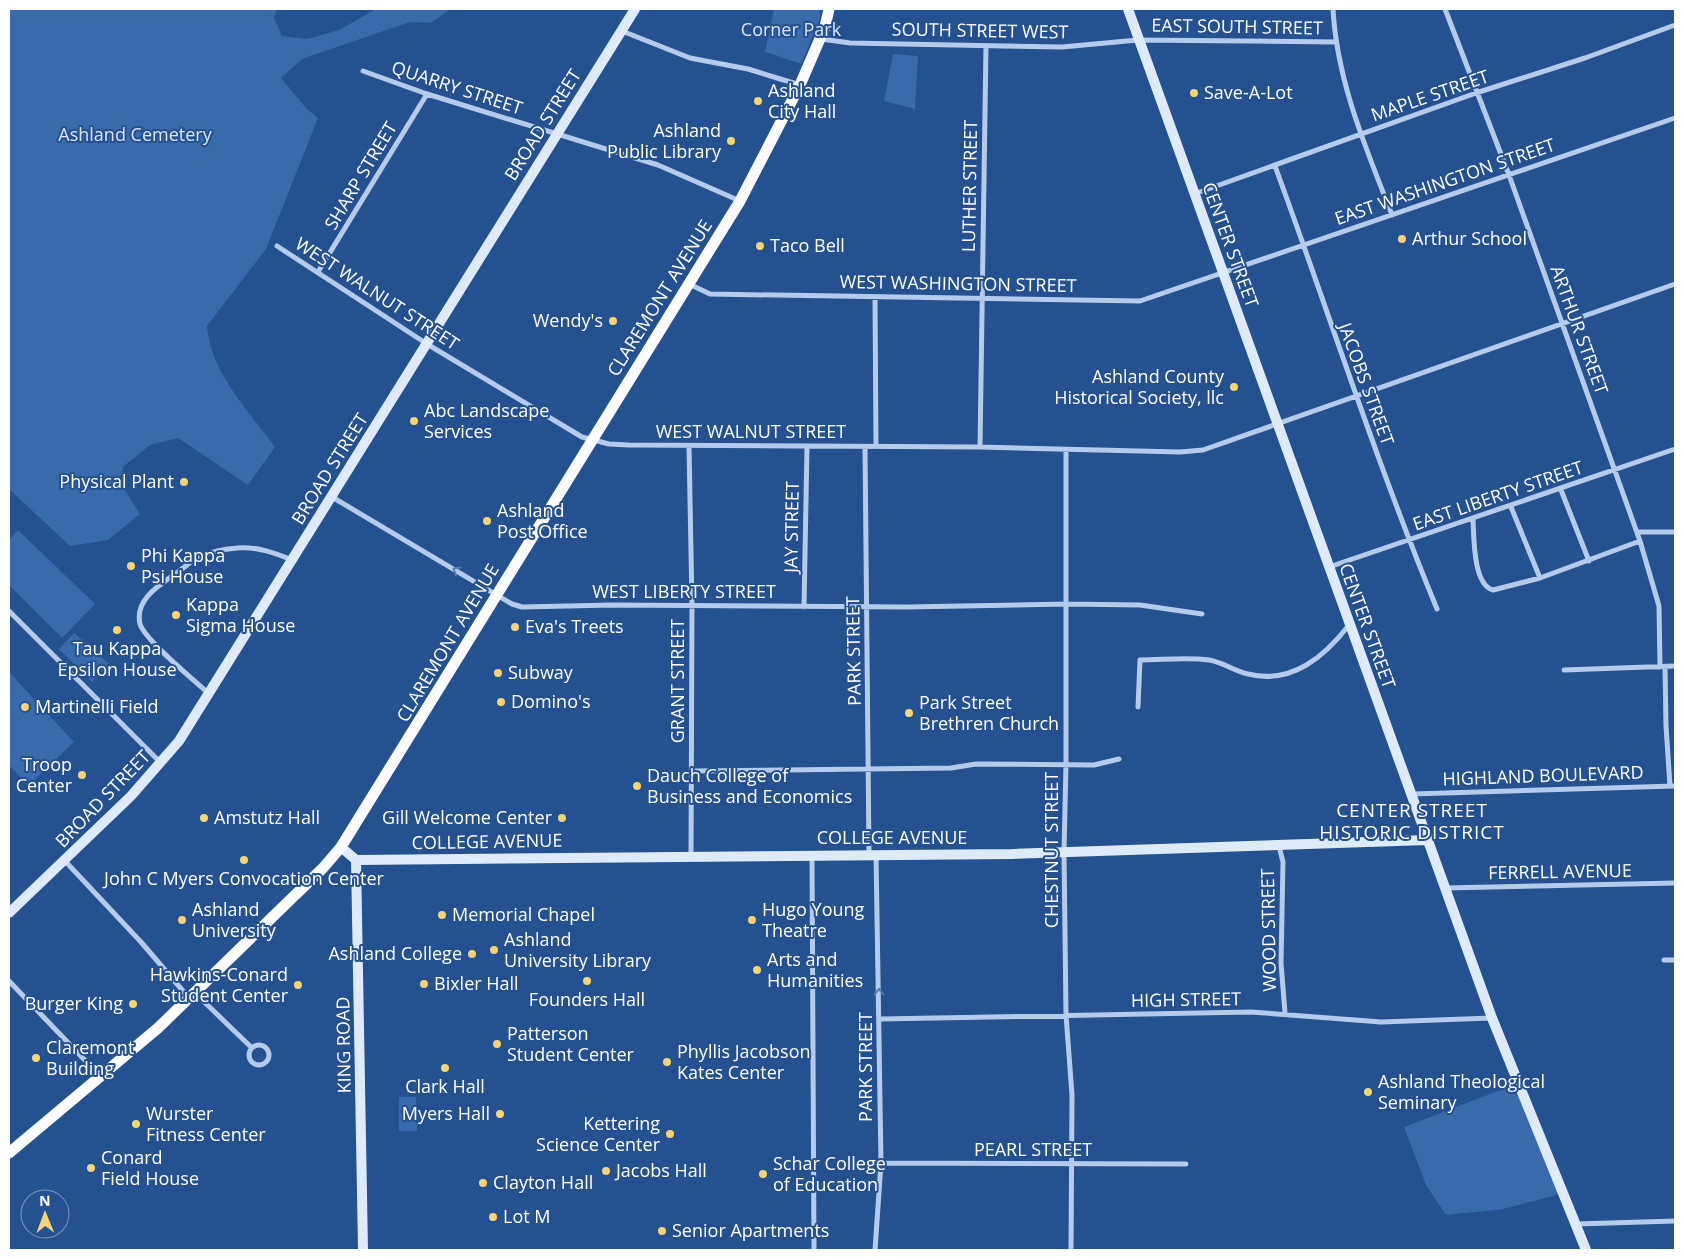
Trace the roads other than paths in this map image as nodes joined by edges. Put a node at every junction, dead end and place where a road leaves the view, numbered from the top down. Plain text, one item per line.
1 (635, 9) edge
2 (829, 9) edge
3 (1128, 9) edge
4 (1333, 9) edge
5 (1445, 9) edge
6 (1675, 26) edge
7 (621, 31) junction
8 (821, 38) junction
9 (1138, 40) junction
10 (1336, 42) junction
11 (986, 46) junction
12 (363, 71) dead end
13 (800, 85) junction
14 (1476, 93) junction
15 (427, 94) junction
16 (1675, 118) edge
17 (556, 134) junction
18 (1361, 134) junction
19 (1275, 166) junction
20 (1509, 175) junction
21 (1194, 194) junction
22 (740, 201) junction
23 (1392, 215) junction
24 (1304, 245) junction
25 (277, 246) dead end
26 (318, 272) junction
27 (1224, 273) junction
28 (689, 284) junction
29 (1675, 284) edge
30 (875, 297) junction
31 (983, 297) junction
32 (1562, 323) junction
33 (427, 344) junction
34 (1356, 396) junction
35 (1276, 424) junction
36 (592, 441) junction
37 (689, 446) junction
38 (865, 446) junction
39 (876, 446) junction
40 (808, 447) junction
41 (980, 447) junction
42 (1675, 449) edge
43 (1066, 450) junction
44 (1615, 471) junction
45 (1561, 490) junction
46 (332, 497) junction
47 (1512, 507) junction
48 (1473, 520) junction
49 (1638, 532) junction
50 (1675, 532) edge
51 (1408, 541) junction
52 (1640, 541) junction
53 (292, 560) junction
54 (1589, 561) junction
55 (1328, 568) junction
56 (1540, 578) junction
57 (497, 595) junction
58 (1066, 604) junction
59 (692, 605) junction
60 (804, 607) junction
61 (867, 607) junction
62 (1437, 609) dead end
63 (9, 611) edge
64 (1202, 614) dead end
65 (1349, 624) junction
66 (1675, 666) edge
67 (1663, 667) junction
68 (1564, 670) dead end
69 (210, 694) junction
70 (1138, 707) dead end
71 (1119, 759) dead end
72 (162, 763) junction
73 (1066, 764) junction
74 (868, 769) junction
75 (692, 771) junction
76 (1673, 786) edge
77 (1411, 794) junction
78 (1427, 840) junction
79 (1279, 846) junction
80 (341, 847) junction
81 (1064, 852) junction
82 (873, 854) junction
83 (812, 855) junction
84 (691, 856) junction
85 (356, 860) junction
86 (65, 861) junction
87 (1675, 883) edge
88 (1445, 888) junction
89 (9, 913) edge
90 (1664, 960) dead end
91 (1675, 960) edge
92 (9, 981) edge
93 (192, 996) junction
94 (1285, 1014) junction
95 (1066, 1015) junction
96 (1492, 1018) junction
97 (880, 1019) junction
98 (252, 1048) junction
99 (100, 1077) junction
100 (9, 1153) edge
101 (881, 1163) junction
102 (1071, 1163) junction
103 (1186, 1164) dead end
104 (1675, 1221) edge
105 (1576, 1224) junction
106 (363, 1250) edge
107 (814, 1250) edge
108 (875, 1250) edge
109 (1071, 1250) edge
110 (1586, 1250) edge

1 - 7 street, BROAD STREET
2 - 8 main road, CLAREMONT AVENUE
3 - 9 street, CENTER STREET
4 - 10 street
5 - 14 street, ARTHUR STREET
6 - 14 street, MAPLE STREET
7 - 13 street
7 - 17 street, BROAD STREET
8 - 11 street, SOUTH STREET WEST
8 - 13 main road, CLAREMONT AVENUE
9 - 10 street, EAST SOUTH STREET
9 - 11 street, SOUTH STREET WEST
9 - 21 street, CENTER STREET
10 - 18 street
11 - 31 street, LUTHER STREET
12 - 15 street, QUARRY STREET
13 - 22 main road, CLAREMONT AVENUE
14 - 18 street, MAPLE STREET
14 - 20 street, ARTHUR STREET
15 - 17 street, QUARRY STREET
15 - 26 street, SHARP STREET
16 - 20 street, EAST WASHINGTON STREET
17 - 22 street, QUARRY STREET
17 - 33 street, BROAD STREET
18 - 19 street, MAPLE STREET
18 - 23 street
19 - 21 street, MAPLE STREET
19 - 24 street, JACOBS STREET
20 - 23 street, EAST WASHINGTON STREET
20 - 32 street, ARTHUR STREET
21 - 27 street, CENTER STREET
22 - 28 main road, CLAREMONT AVENUE
23 - 24 street, EAST WASHINGTON STREET
24 - 27 street, EAST WASHINGTON STREET
24 - 34 street, JACOBS STREET
25 - 26 street, WEST WALNUT STREET
26 - 33 street, WEST WALNUT STREET
27 - 31 street, WEST WASHINGTON STREET
27 - 35 street, CENTER STREET
28 - 30 street, WEST WASHINGTON STREET
28 - 36 main road, CLAREMONT AVENUE
29 - 32 street, WEST WALNUT STREET
30 - 31 street, WEST WASHINGTON STREET
30 - 39 street
31 - 41 street, LUTHER STREET
32 - 34 street, WEST WALNUT STREET
32 - 44 street, ARTHUR STREET
33 - 36 street, WEST WALNUT STREET
33 - 46 street, BROAD STREET
34 - 35 street, WEST WALNUT STREET
34 - 51 street, JACOBS STREET
35 - 43 street, WEST WALNUT STREET
35 - 55 street, CENTER STREET
36 - 37 street, WEST WALNUT STREET
36 - 57 main road, CLAREMONT AVENUE
37 - 40 street, WEST WALNUT STREET
37 - 59 street, GRANT STREET
38 - 39 street, WEST WALNUT STREET
38 - 40 street, WEST WALNUT STREET
38 - 61 street, PARK STREET
39 - 41 street, WEST WALNUT STREET
40 - 60 street, JAY STREET
41 - 43 street, WEST WALNUT STREET
42 - 44 street, EAST LIBERTY STREET
43 - 58 street, CHESTNUT STREET
44 - 45 street, EAST LIBERTY STREET
44 - 49 street, ARTHUR STREET
45 - 47 street, EAST LIBERTY STREET
45 - 54 street
46 - 53 street, BROAD STREET
57 -> 46 street, WEST LIBERTY STREET
47 - 48 street, EAST LIBERTY STREET
47 - 56 street
48 - 51 street, EAST LIBERTY STREET
48 - 56 street
49 - 50 street
49 - 52 street, ARTHUR STREET
51 - 55 street, EAST LIBERTY STREET
51 - 62 street, JACOBS STREET
52 - 54 street
52 - 67 street, ARTHUR STREET
53 - 69 street, BROAD STREET
53 - 69 street
54 - 56 street
55 - 65 street, CENTER STREET
57 - 59 street, WEST LIBERTY STREET
57 - 80 main road, CLAREMONT AVENUE
58 - 61 street, WEST LIBERTY STREET
58 - 64 street, WEST LIBERTY STREET
58 - 73 street, CHESTNUT STREET
59 - 60 street, WEST LIBERTY STREET
59 - 75 street, GRANT STREET
60 - 61 street, WEST LIBERTY STREET
61 - 74 street, PARK STREET
63 - 72 street
65 - 70 street
65 - 77 street, CENTER STREET
66 - 67 street
67 - 68 street
67 - 76 street, ARTHUR STREET
69 - 72 street, BROAD STREET
71 - 73 street
72 - 86 street, BROAD STREET
73 - 74 street
73 - 81 street, CHESTNUT STREET
74 - 75 street
74 - 82 street, PARK STREET
75 - 84 street, GRANT STREET
76 - 77 street, HIGHLAND BOULEVARD
77 - 78 street, CENTER STREET
78 - 79 street, COLLEGE AVENUE
78 - 88 street, CENTER STREET
79 - 81 street, COLLEGE AVENUE
79 - 94 street, WOOD STREET
80 - 85 street
80 - 93 main road, CLAREMONT AVENUE
81 - 82 street, COLLEGE AVENUE
81 - 95 street, CHESTNUT STREET
82 - 83 street, COLLEGE AVENUE
97 -> 82 street, PARK STREET
83 - 84 street, COLLEGE AVENUE
83 - 107 street
84 - 85 street, COLLEGE AVENUE
85 - 106 street, KING ROAD
86 - 89 street, BROAD STREET
86 - 93 street
87 - 88 street, FERRELL AVENUE
88 - 96 street, CENTER STREET
90 - 91 street
92 - 99 street
93 - 98 street
93 - 99 main road, CLAREMONT AVENUE
94 - 95 street, HIGH STREET
94 - 96 street, HIGH STREET
95 - 97 street, HIGH STREET
95 - 102 street, CHESTNUT STREET
96 - 105 street, CENTER STREET
97 - 101 street, PARK STREET
98 - 98 street
99 - 100 main road, CLAREMONT AVENUE
101 - 102 street, PEARL STREET
101 - 108 street, PARK STREET
102 - 103 street, PEARL STREET
102 - 109 street, CHESTNUT STREET
104 - 105 street
105 - 110 street, CENTER STREET

